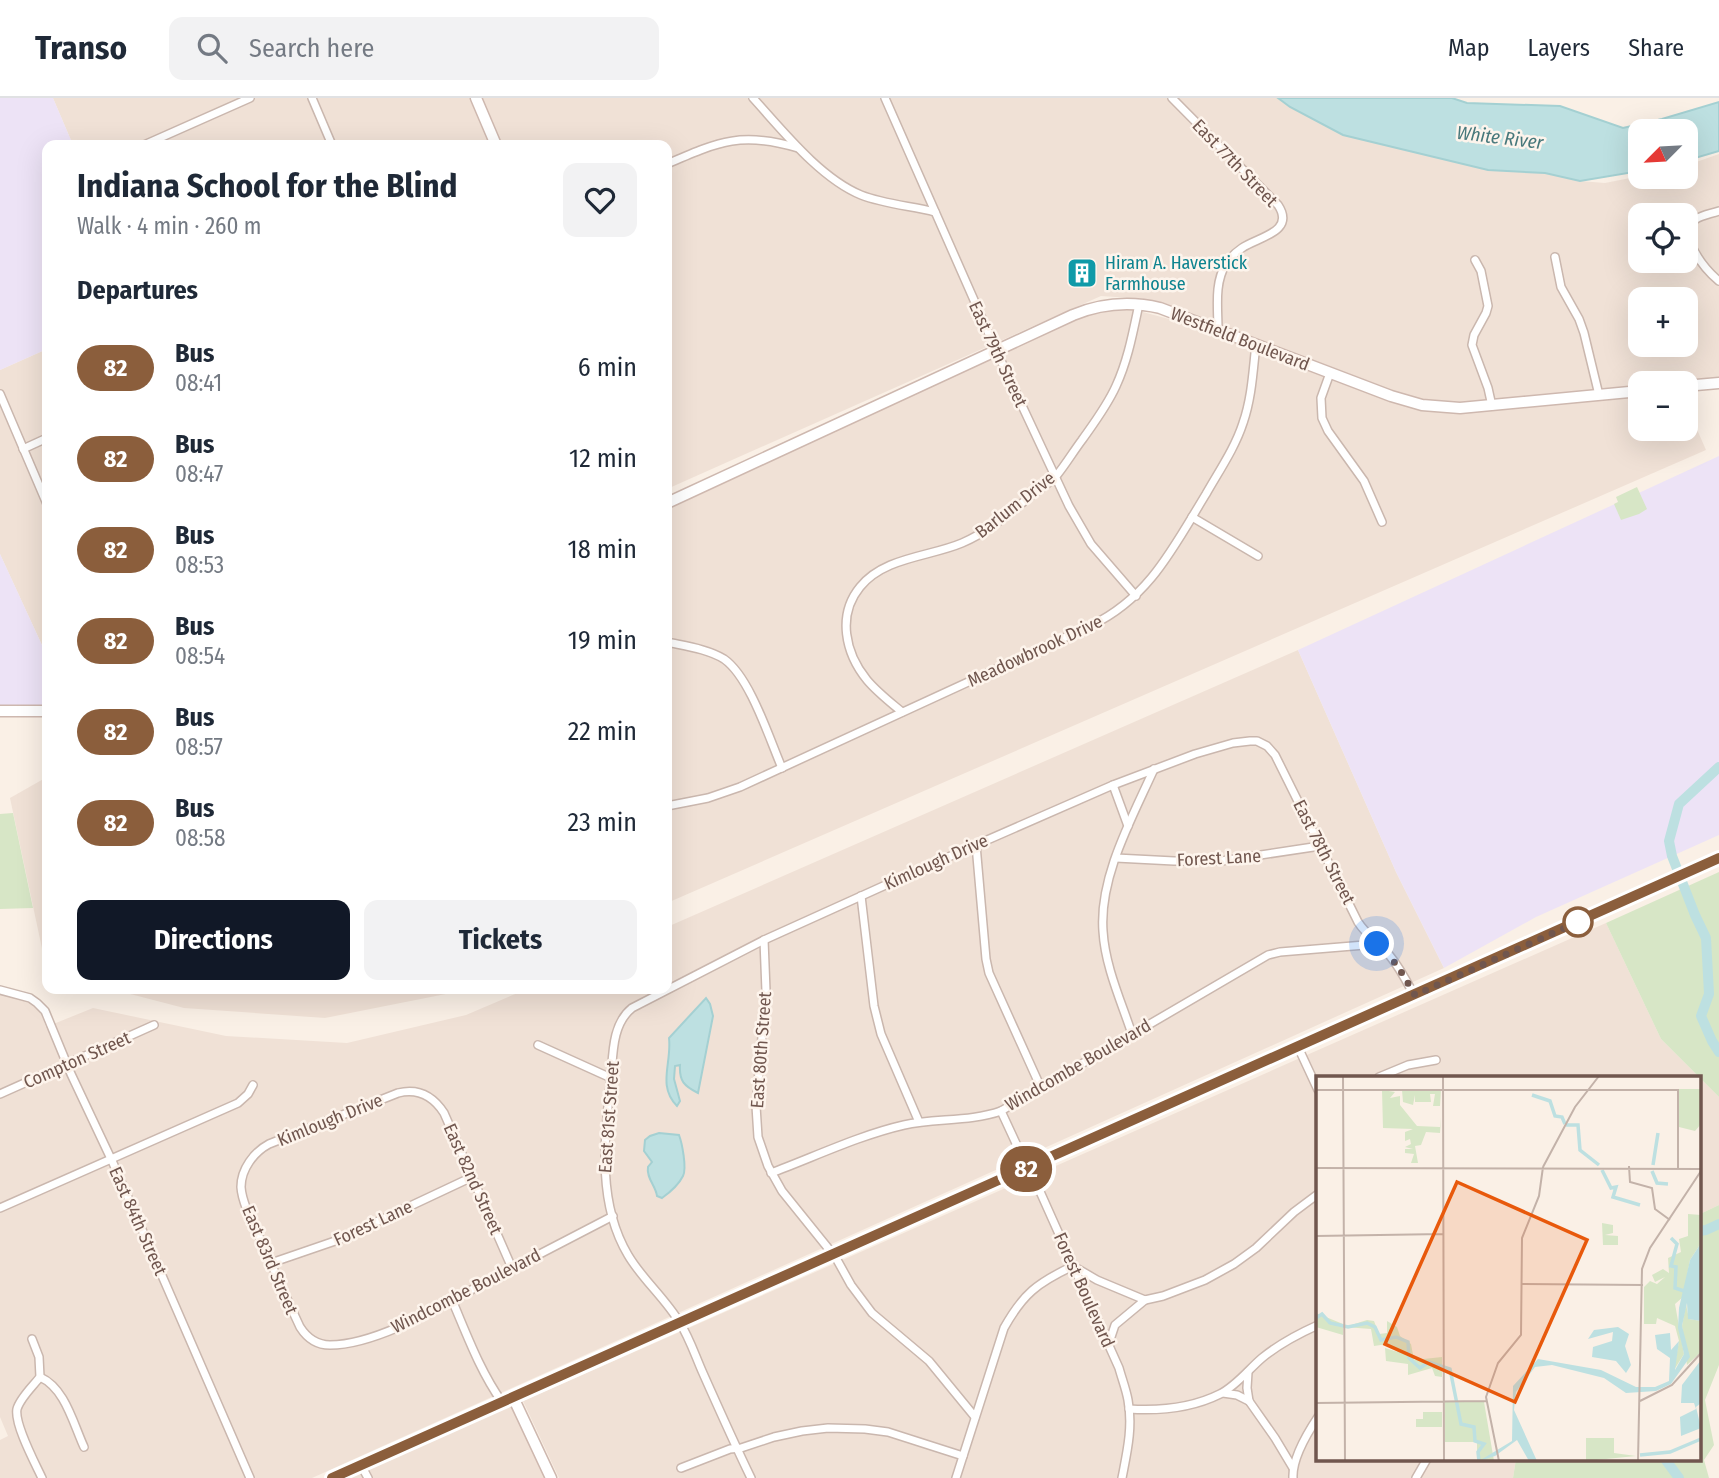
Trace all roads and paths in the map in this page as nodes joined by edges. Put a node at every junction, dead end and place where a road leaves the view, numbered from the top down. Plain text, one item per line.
1 (250, 98) edge
2 (312, 98) edge
3 (476, 98) edge
4 (753, 98) edge
5 (885, 98) edge
6 (1172, 98) edge
7 (155, 140) edge
8 (330, 140) edge
9 (494, 140) edge
10 (799, 148) junction
11 (672, 162) edge
12 (1719, 211) edge
13 (935, 212) junction
14 (1555, 257) dead end
15 (1475, 260) dead end
16 (1719, 281) edge
17 (1139, 304) junction
18 (1218, 330) junction
19 (1256, 344) junction
20 (996, 349) junction
21 (1330, 373) junction
22 (1719, 383) edge
23 (1698, 385) edge
24 (1628, 392) edge
25 (0, 394) edge
26 (1599, 395) junction
27 (1492, 406) junction
28 (42, 440) edge
29 (23, 449) junction
30 (1055, 477) junction
31 (42, 493) edge
32 (672, 501) edge
33 (1192, 517) junction
34 (1381, 522) dead end
35 (1258, 556) dead end
36 (1136, 596) junction
37 (672, 643) edge
38 (0, 711) edge
39 (42, 711) edge
40 (902, 712) junction
41 (1260, 743) joint
42 (782, 768) junction
43 (1154, 769) junction
44 (1113, 785) junction
45 (672, 805) edge
46 (1129, 827) junction
47 (976, 845) junction
48 (1320, 846) junction
49 (1116, 858) junction
50 (1719, 858) edge
51 (861, 896) junction
52 (764, 940) junction
53 (1377, 944) junction
54 (672, 987) edge
55 (0, 990) edge
56 (658, 994) edge
57 (1415, 995) junction
58 (625, 1014) joint
59 (154, 1025) dead end
60 (1132, 1034) junction
61 (538, 1045) dead end
62 (1298, 1047) junction
63 (1436, 1060) dead end
64 (67, 1064) junction
65 (1382, 1076) edge
66 (611, 1078) junction
67 (253, 1085) dead end
68 (1316, 1086) edge
69 (1041, 1088) junction
70 (0, 1094) edge
71 (427, 1095) joint
72 (1001, 1111) junction
73 (919, 1122) junction
74 (111, 1159) junction
75 (1029, 1167) junction
76 (245, 1171) joint
77 (771, 1173) junction
78 (472, 1177) junction
79 (1316, 1196) edge
80 (0, 1208) edge
81 (613, 1216) junction
82 (832, 1255) junction
83 (271, 1263) junction
84 (1073, 1266) junction
85 (512, 1268) junction
86 (452, 1300) junction
87 (1145, 1300) junction
88 (681, 1324) junction
89 (1316, 1326) edge
90 (32, 1339) dead end
91 (314, 1341) joint
92 (1109, 1343) junction
93 (1248, 1372) junction
94 (40, 1377) junction
95 (1223, 1392) junction
96 (513, 1397) junction
97 (1250, 1401) junction
98 (502, 1402) junction
99 (1129, 1409) junction
100 (975, 1417) junction
101 (1316, 1420) edge
102 (84, 1447) dead end
103 (737, 1448) junction
104 (963, 1456) junction
105 (1426, 1460) edge
106 (362, 1465) junction
107 (681, 1468) dead end
108 (1293, 1468) junction
109 (41, 1478) edge
110 (250, 1478) edge
111 (332, 1478) edge
112 (368, 1478) edge
113 (551, 1478) edge
114 (751, 1478) edge
115 (956, 1478) edge
116 (1122, 1478) edge
117 (1293, 1478) edge
118 (1416, 1478) edge

1 - 7 street
2 - 8 street
3 - 9 main road
4 - 10 street
5 - 13 street, East 79th Street
6 - 18 street, East 77th Street
10 - 11 street
10 - 13 street
12 - 16 street
13 - 20 street, East 79th Street
14 - 26 street
15 - 27 street
17 - 18 main road, Westfield Boulevard
17 - 20 main road, Westfield Boulevard
17 - 30 street, Barlum Drive
18 - 19 main road, Westfield Boulevard
19 - 21 main road, Westfield Boulevard
19 - 33 street, Meadowbrook Drive
20 - 30 street, East 79th Street
20 - 32 main road, Westfield Boulevard
21 - 27 main road, Westfield Boulevard
21 - 34 street
22 - 23 main road
24 - 26 main road, Westfield Boulevard
25 - 29 street
26 - 27 main road, Westfield Boulevard
28 - 29 street
29 - 31 street
30 - 36 street, East 79th Street
30 - 40 street, Barlum Drive
33 - 35 street
33 - 36 street, Meadowbrook Drive
36 - 40 street, Meadowbrook Drive
37 - 42 street
38 - 39 main road
40 - 42 street, Meadowbrook Drive
41 - 43 street, Kimlough Drive
41 - 48 street, East 78th Street
42 - 45 street, Meadowbrook Drive
43 - 44 street, Kimlough Drive
43 - 46 street
44 - 46 street
44 - 47 street, Kimlough Drive
46 - 49 street
47 - 51 street, Kimlough Drive
47 - 69 street
48 - 49 street, Forest Lane
48 - 53 street, East 78th Street
49 - 60 street
50 - 57 main road
51 - 52 street, Kimlough Drive
51 - 73 street
52 - 54 street, Kimlough Drive
52 - 77 street, East 80th Street
53 - 57 street, East 78th Street
53 - 60 street, Windcombe Boulevard
55 - 64 street, East 84th Street
56 - 58 street, Kimlough Drive
57 - 62 main road
58 - 66 street, East 81st Street
59 - 64 street, Compton Street
60 - 69 street, Windcombe Boulevard
61 - 66 street
62 - 68 street
62 - 75 main road
63 - 65 street
64 - 70 street, Compton Street
64 - 74 street, East 84th Street
66 - 81 street, East 81st Street
67 - 74 street
69 - 72 street, Windcombe Boulevard
71 - 76 street, Kimlough Drive
71 - 78 street, East 82nd Street
72 - 73 street, Windcombe Boulevard
72 - 75 street, Forest Boulevard
73 - 77 street, Windcombe Boulevard
74 - 80 street
74 - 110 street, East 84th Street
75 - 82 main road
75 - 84 street, Forest Boulevard
76 - 83 street, East 83rd Street
77 - 82 street, East 80th Street
78 - 83 street, Forest Lane
78 - 85 street, East 82nd Street
79 - 87 street
81 - 85 street, Windcombe Boulevard
81 - 88 street, East 81st Street
82 - 88 main road
82 - 100 street, East 80th Street
83 - 91 street, East 83rd Street
84 - 87 street
84 - 92 street, Forest Boulevard
84 - 100 street
85 - 86 street, Windcombe Boulevard
86 - 91 street, Windcombe Boulevard
86 - 98 street
87 - 92 street
88 - 96 main road
88 - 103 street, East 81st Street
89 - 93 street
90 - 94 street
92 - 99 street, Forest Boulevard
93 - 95 street
93 - 97 street
94 - 102 street
94 - 109 street
95 - 97 street
95 - 99 street
96 - 98 main road
96 - 113 main road
97 - 108 street
98 - 106 main road
99 - 116 street, Forest Boulevard
100 - 104 street
101 - 108 street
103 - 104 street
103 - 107 street
103 - 114 street, East 81st Street
104 - 115 street
105 - 118 street
106 - 111 main road
106 - 112 street
108 - 117 street

